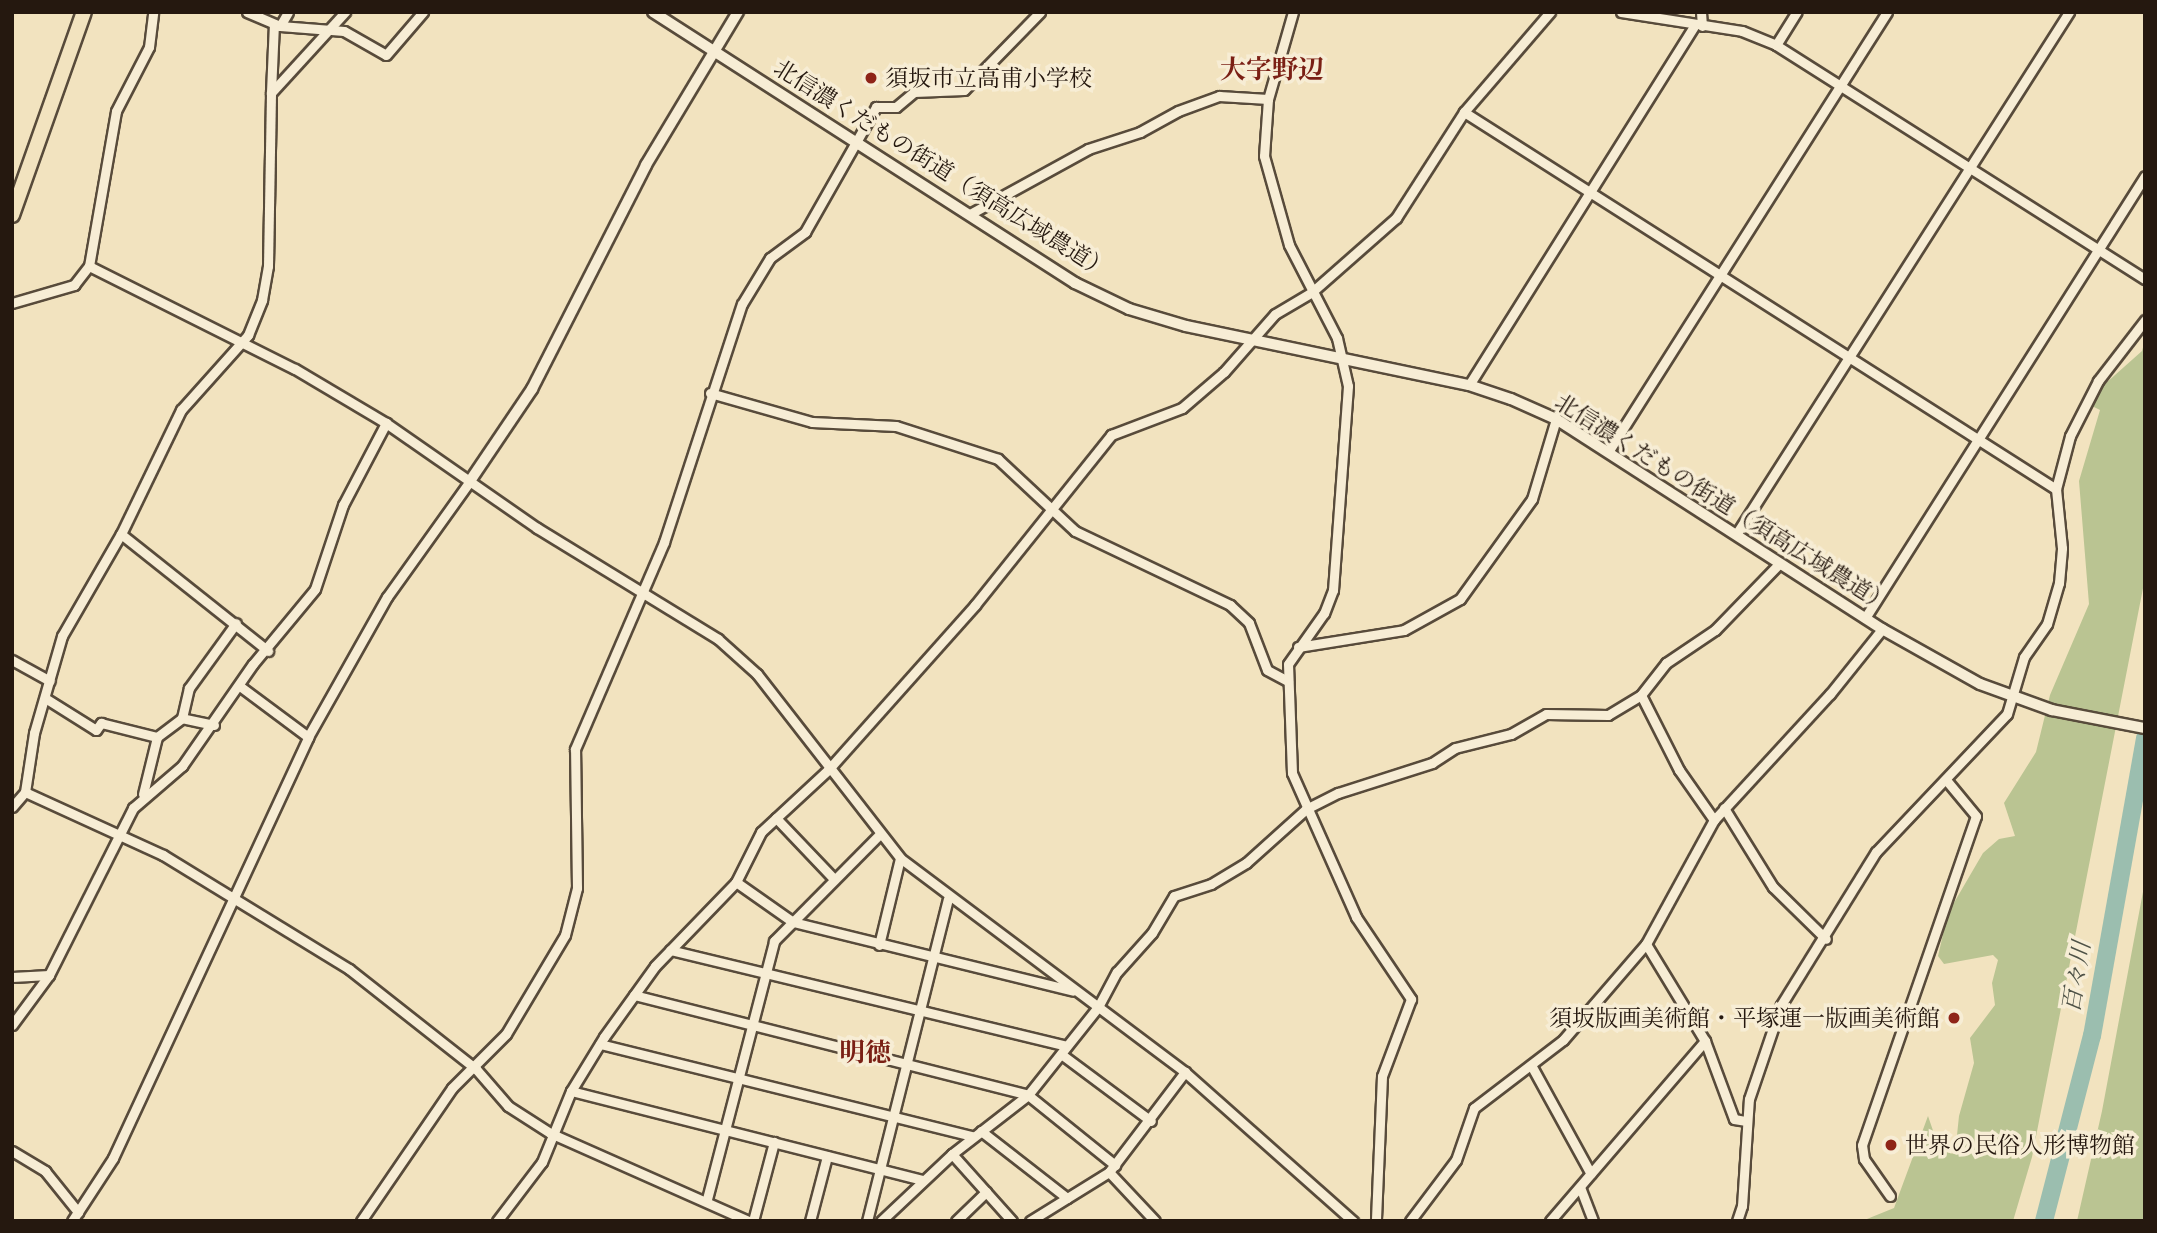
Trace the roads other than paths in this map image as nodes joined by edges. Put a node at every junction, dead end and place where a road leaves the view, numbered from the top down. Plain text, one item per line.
1 (85, 12) edge
2 (153, 12) edge
3 (247, 12) edge
4 (288, 12) edge
5 (345, 12) edge
6 (423, 12) edge
7 (653, 12) edge
8 (738, 12) edge
9 (1040, 12) edge
10 (1293, 12) edge
11 (1550, 12) edge
12 (1621, 12) edge
13 (1701, 12) edge
14 (1797, 12) edge
15 (1887, 12) edge
16 (2069, 12) edge
17 (277, 25) junction
18 (1699, 26) junction
19 (328, 30) junction
20 (1776, 45) junction
21 (715, 51) junction
22 (1840, 86) junction
23 (271, 93) junction
24 (1268, 99) junction
25 (1464, 112) junction
26 (857, 143) junction
27 (1969, 169) junction
28 (2145, 176) edge
29 (1591, 193) junction
30 (970, 214) junction
31 (12, 215) edge
32 (2098, 249) junction
33 (89, 266) junction
34 (1718, 276) junction
35 (2145, 279) edge
36 (1312, 292) junction
37 (12, 303) edge
38 (2145, 320) edge
39 (1252, 340) junction
40 (238, 343) junction
41 (1851, 356) junction
42 (1342, 358) junction
43 (1469, 385) junction
44 (710, 393) junction
45 (1556, 419) junction
46 (386, 423) junction
47 (1979, 439) junction
48 (1608, 452) junction
49 (470, 481) junction
50 (2056, 489) junction
51 (1052, 513) junction
52 (1737, 533) junction
53 (121, 534) junction
54 (1780, 562) junction
55 (642, 594) junction
56 (1865, 618) junction
57 (236, 623) junction
58 (1882, 629) junction
59 (1298, 647) junction
60 (268, 651) junction
61 (12, 660) edge
62 (50, 681) junction
63 (1287, 681) junction
64 (242, 687) junction
65 (1641, 695) junction
66 (45, 698) junction
67 (2013, 698) junction
68 (182, 718) junction
69 (214, 725) junction
70 (2145, 728) edge
71 (157, 737) junction
72 (308, 737) junction
73 (828, 770) junction
74 (1947, 781) junction
75 (25, 792) junction
76 (143, 794) junction
77 (12, 807) edge
78 (1724, 808) junction
79 (1306, 809) junction
80 (776, 818) junction
81 (1714, 820) junction
82 (118, 836) junction
83 (878, 836) junction
84 (900, 858) junction
85 (834, 879) junction
86 (736, 882) junction
87 (948, 899) junction
88 (229, 900) junction
89 (793, 922) junction
90 (1826, 939) junction
91 (1646, 944) junction
92 (878, 945) junction
93 (670, 950) junction
94 (933, 959) junction
95 (767, 974) junction
96 (49, 975) junction
97 (12, 977) edge
98 (1078, 992) junction
99 (634, 995) junction
100 (1098, 1007) junction
101 (919, 1011) junction
102 (12, 1025) edge
103 (754, 1026) junction
104 (1705, 1041) junction
105 (600, 1044) junction
106 (1064, 1050) junction
107 (908, 1063) junction
108 (1531, 1065) junction
109 (476, 1069) junction
110 (1185, 1072) junction
111 (741, 1078) junction
112 (570, 1091) junction
113 (1028, 1095) junction
114 (893, 1115) junction
115 (1151, 1121) junction
116 (1745, 1121) junction
117 (727, 1130) junction
118 (550, 1133) junction
119 (977, 1133) junction
120 (774, 1142) junction
121 (12, 1151) edge
122 (952, 1154) junction
123 (827, 1156) junction
124 (1112, 1168) junction
125 (880, 1171) junction
126 (1591, 1174) junction
127 (922, 1181) junction
128 (1580, 1187) junction
129 (986, 1192) junction
130 (1890, 1196) dead end
131 (1067, 1198) junction
132 (707, 1199) junction
133 (75, 1217) edge
134 (361, 1221) edge
135 (496, 1221) edge
136 (751, 1221) edge
137 (810, 1221) edge
138 (867, 1221) edge
139 (881, 1221) edge
140 (956, 1221) edge
141 (1012, 1221) edge
142 (1030, 1221) edge
143 (1154, 1221) edge
144 (1353, 1221) edge
145 (1376, 1221) edge
146 (1410, 1221) edge
147 (1550, 1221) edge
148 (1593, 1221) edge
149 (1737, 1221) edge

1 - 31 main road
2 - 33 street
3 - 17 street
4 - 17 street
5 - 19 street
6 - 19 street
7 - 21 street, 北信濃くだもの街道（須高広域農道）
8 - 21 street
9 - 26 street
10 - 24 street
11 - 25 street
12 - 18 street
13 - 18 street
14 - 20 street
15 - 22 street
16 - 27 street
17 - 19 street
17 - 23 street
18 - 20 street
18 - 29 street
19 - 23 street
20 - 22 street
21 - 26 street, 北信濃くだもの街道（須高広域農道）
21 - 49 street
22 - 27 street
22 - 34 street
23 - 40 street
24 - 30 street
24 - 36 street
25 - 29 street
25 - 36 street
26 - 30 street, 北信濃くだもの街道（須高広域農道）
26 - 44 street
27 - 32 street
27 - 41 street
28 - 32 street
29 - 34 street
29 - 43 street
30 - 39 street, 北信濃くだもの街道（須高広域農道）
32 - 35 street
32 - 47 street
33 - 37 street
33 - 40 street
34 - 41 street
34 - 48 street
36 - 39 street
36 - 42 street
38 - 50 street
39 - 42 street, 北信濃くだもの街道（須高広域農道）
39 - 51 street
40 - 46 street
40 - 53 street
41 - 47 street
41 - 52 street
42 - 43 street, 北信濃くだもの街道（須高広域農道）
42 - 59 street
43 - 45 street, 北信濃くだもの街道（須高広域農道）
44 - 51 street
44 - 55 street
45 - 48 street, 北信濃くだもの街道（須高広域農道）
45 - 59 street
46 - 49 street
46 - 60 street
47 - 50 street
47 - 56 street
48 - 52 street, 北信濃くだもの街道（須高広域農道）
49 - 55 street
49 - 72 street
50 - 67 street
51 - 63 street
51 - 73 street
52 - 54 street, 北信濃くだもの街道（須高広域農道）
53 - 57 street
53 - 62 street
54 - 56 street, 北信濃くだもの街道（須高広域農道）
54 - 65 street
55 - 73 street
55 - 109 street
56 - 58 street, 北信濃くだもの街道（須高広域農道）
57 - 60 street
57 - 68 street
58 - 67 street, 北信濃くだもの街道（須高広域農道）
58 - 78 street
59 - 63 street
60 - 64 street
61 - 62 street
62 - 66 street
63 - 79 street
64 - 69 street
64 - 72 street
65 - 79 street
65 - 81 street
66 - 71 street
66 - 75 street
67 - 70 street, 北信濃くだもの街道（須高広域農道）
67 - 74 street
68 - 69 street
68 - 71 street
69 - 76 street
71 - 76 street
72 - 88 street
73 - 80 street
73 - 83 street
74 - 90 street
74 - 130 street
75 - 77 street
75 - 82 street
76 - 82 street
78 - 81 street
78 - 90 street
79 - 100 street
79 - 145 street
80 - 85 street
80 - 86 street
81 - 91 street
82 - 88 street
82 - 96 street
83 - 84 street
83 - 85 street
84 - 87 street
84 - 92 street
85 - 89 street
86 - 89 street
86 - 93 street
87 - 94 street
87 - 98 street
88 - 109 street
88 - 133 street
89 - 92 street
89 - 95 street
90 - 116 street
91 - 104 street
91 - 108 street
92 - 94 street
93 - 95 street
93 - 99 street
94 - 98 street
94 - 101 street
95 - 101 street
95 - 103 street
96 - 97 street
96 - 102 street
98 - 100 street
99 - 103 street
99 - 105 street
100 - 106 street
100 - 110 street
101 - 106 street
101 - 107 street
103 - 107 street
103 - 111 street
104 - 116 street
104 - 126 street
105 - 111 street
105 - 112 street
106 - 113 street
106 - 115 street
107 - 113 street
107 - 114 street
108 - 126 street
108 - 146 street
109 - 118 street
109 - 134 street
110 - 115 street
110 - 144 street
111 - 114 street
111 - 117 street
112 - 117 street
112 - 118 street
113 - 119 street
113 - 124 street
114 - 119 street
114 - 125 street
115 - 124 street
116 - 149 street
117 - 120 street
117 - 132 street
118 - 132 street
118 - 135 street
119 - 122 street
119 - 131 street
120 - 123 street
120 - 136 street
121 - 133 street
122 - 127 street
122 - 129 street
123 - 125 street
123 - 137 street
124 - 131 street
124 - 143 street
125 - 127 street
125 - 138 street
126 - 128 street
127 - 139 street
128 - 147 street
128 - 148 street
129 - 140 street
129 - 141 street
131 - 142 street
132 - 136 street

